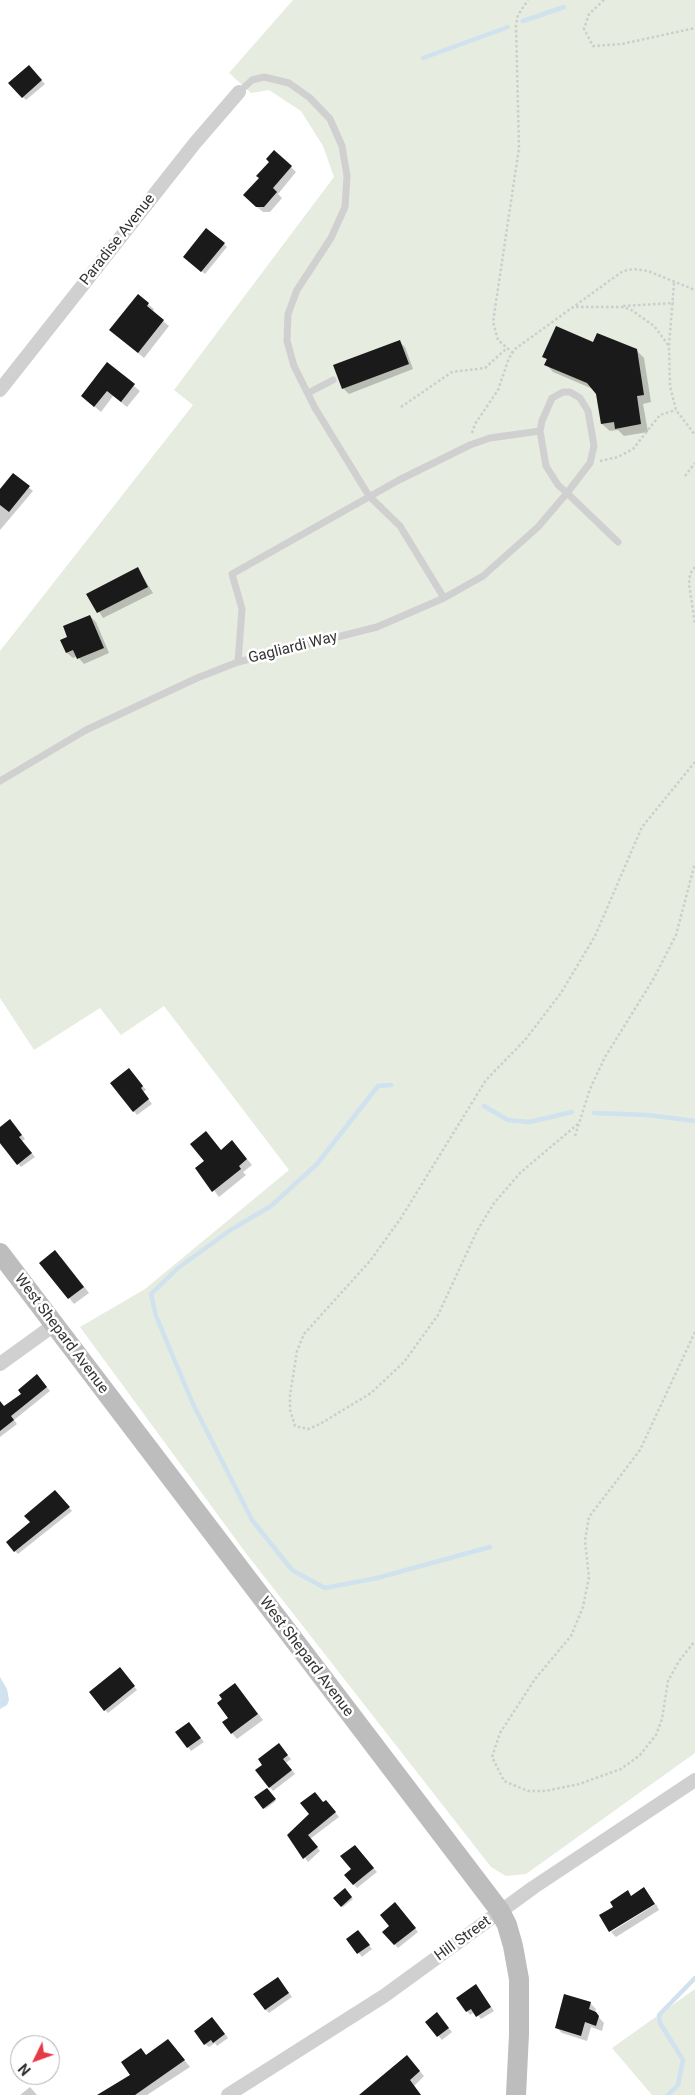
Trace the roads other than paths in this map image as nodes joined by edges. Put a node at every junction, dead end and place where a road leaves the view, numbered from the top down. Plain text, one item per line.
1 (239, 92) joint
2 (333, 380) dead end
3 (0, 390) edge
4 (308, 393) junction
5 (540, 431) junction
6 (567, 493) junction
7 (369, 496) junction
8 (618, 542) dead end
9 (444, 598) junction
10 (238, 662) junction
11 (0, 781) edge
12 (0, 1253) edge
13 (54, 1325) junction
14 (0, 1364) edge
15 (695, 1780) edge
16 (500, 1911) junction
17 (228, 2095) edge
18 (516, 2095) edge

1 - 3 street, Paradise Avenue
1 - 4 lane
2 - 4 lane
4 - 7 lane
5 - 6 lane
5 - 6 lane, Gagliardi Way
5 - 7 lane
6 - 8 lane
6 - 9 lane, Gagliardi Way
7 - 9 lane
7 - 10 lane
9 - 10 lane, Gagliardi Way
10 - 11 lane, Gagliardi Way
12 - 13 street, West Shepard Avenue
13 - 14 street
13 - 16 street, West Shepard Avenue
15 - 16 street, Hill Street
16 - 17 street, Hill Street
16 - 18 street, West Shepard Avenue

